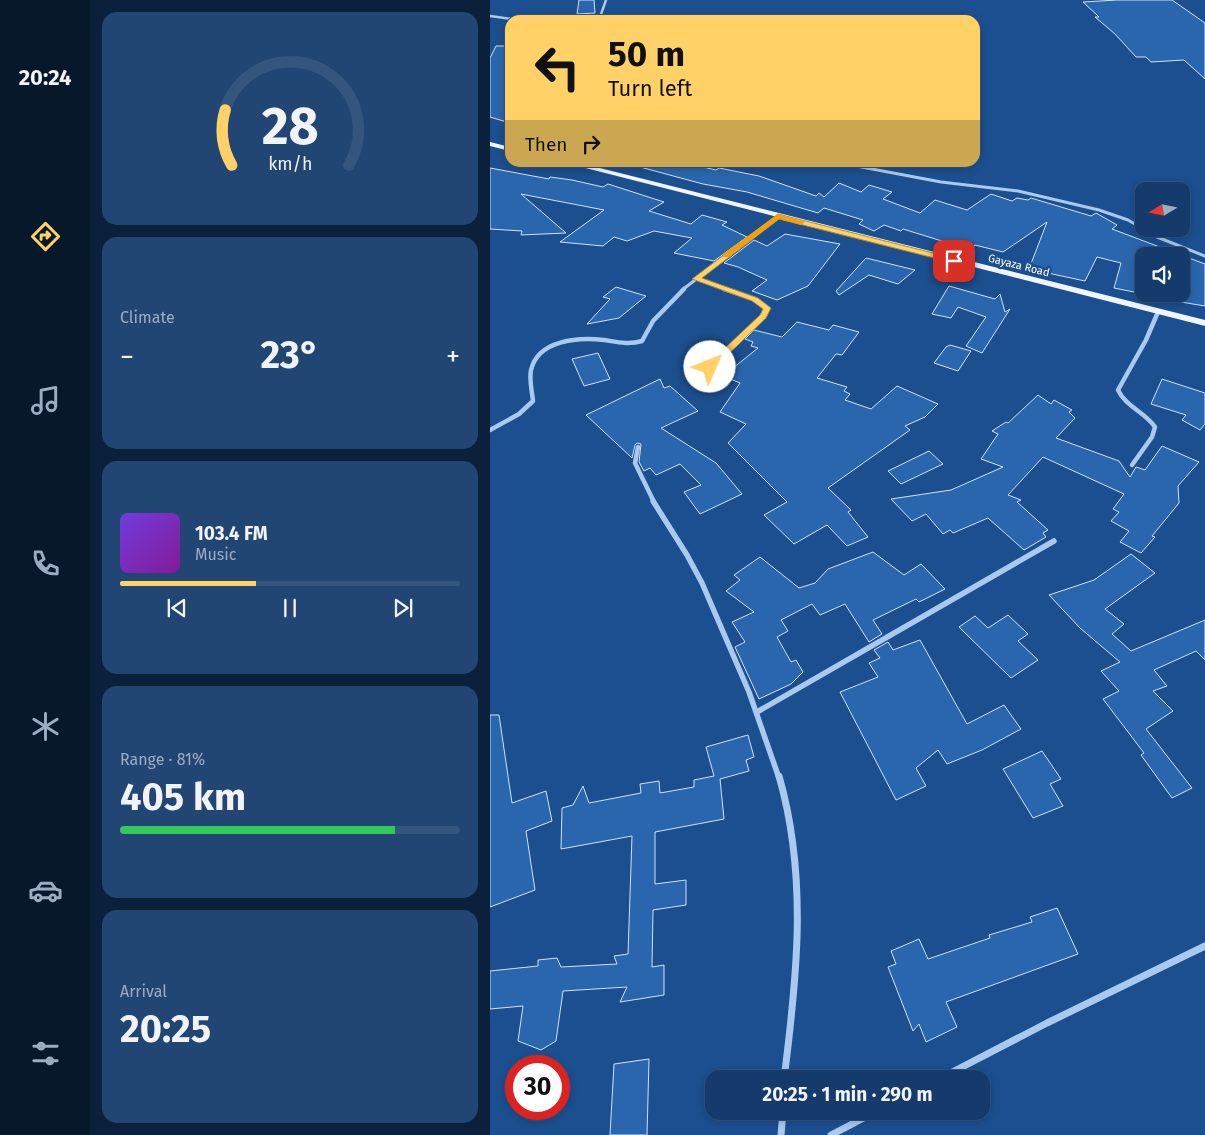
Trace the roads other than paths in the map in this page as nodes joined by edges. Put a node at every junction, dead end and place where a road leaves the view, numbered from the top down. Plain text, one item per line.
1 (606, 0) edge
2 (601, 15) edge
3 (490, 16) edge
4 (505, 18) edge
5 (490, 144) edge
6 (505, 148) edge
7 (582, 167) edge
8 (862, 167) edge
9 (778, 216) junction
10 (1205, 256) edge
11 (696, 279) junction
12 (1158, 312) junction
13 (1205, 323) edge
14 (710, 367) dead end
15 (490, 430) edge
16 (638, 447) dead end
17 (1132, 466) dead end
18 (1054, 541) dead end
19 (757, 712) junction
20 (1205, 946) edge
21 (785, 1070) edge
22 (956, 1070) edge
23 (782, 1120) edge
24 (860, 1120) edge
25 (782, 1135) edge
26 (831, 1135) edge

1 - 2 street
3 - 4 street
5 - 6 main road
7 - 9 main road, Gayaza Road
8 - 10 street
9 - 11 street
9 - 12 main road, Gayaza Road
11 - 14 street
11 - 15 street
12 - 13 main road, Gayaza Road
12 - 17 street
16 - 19 street
18 - 19 street
19 - 21 street
20 - 22 street
23 - 25 street
24 - 26 street

